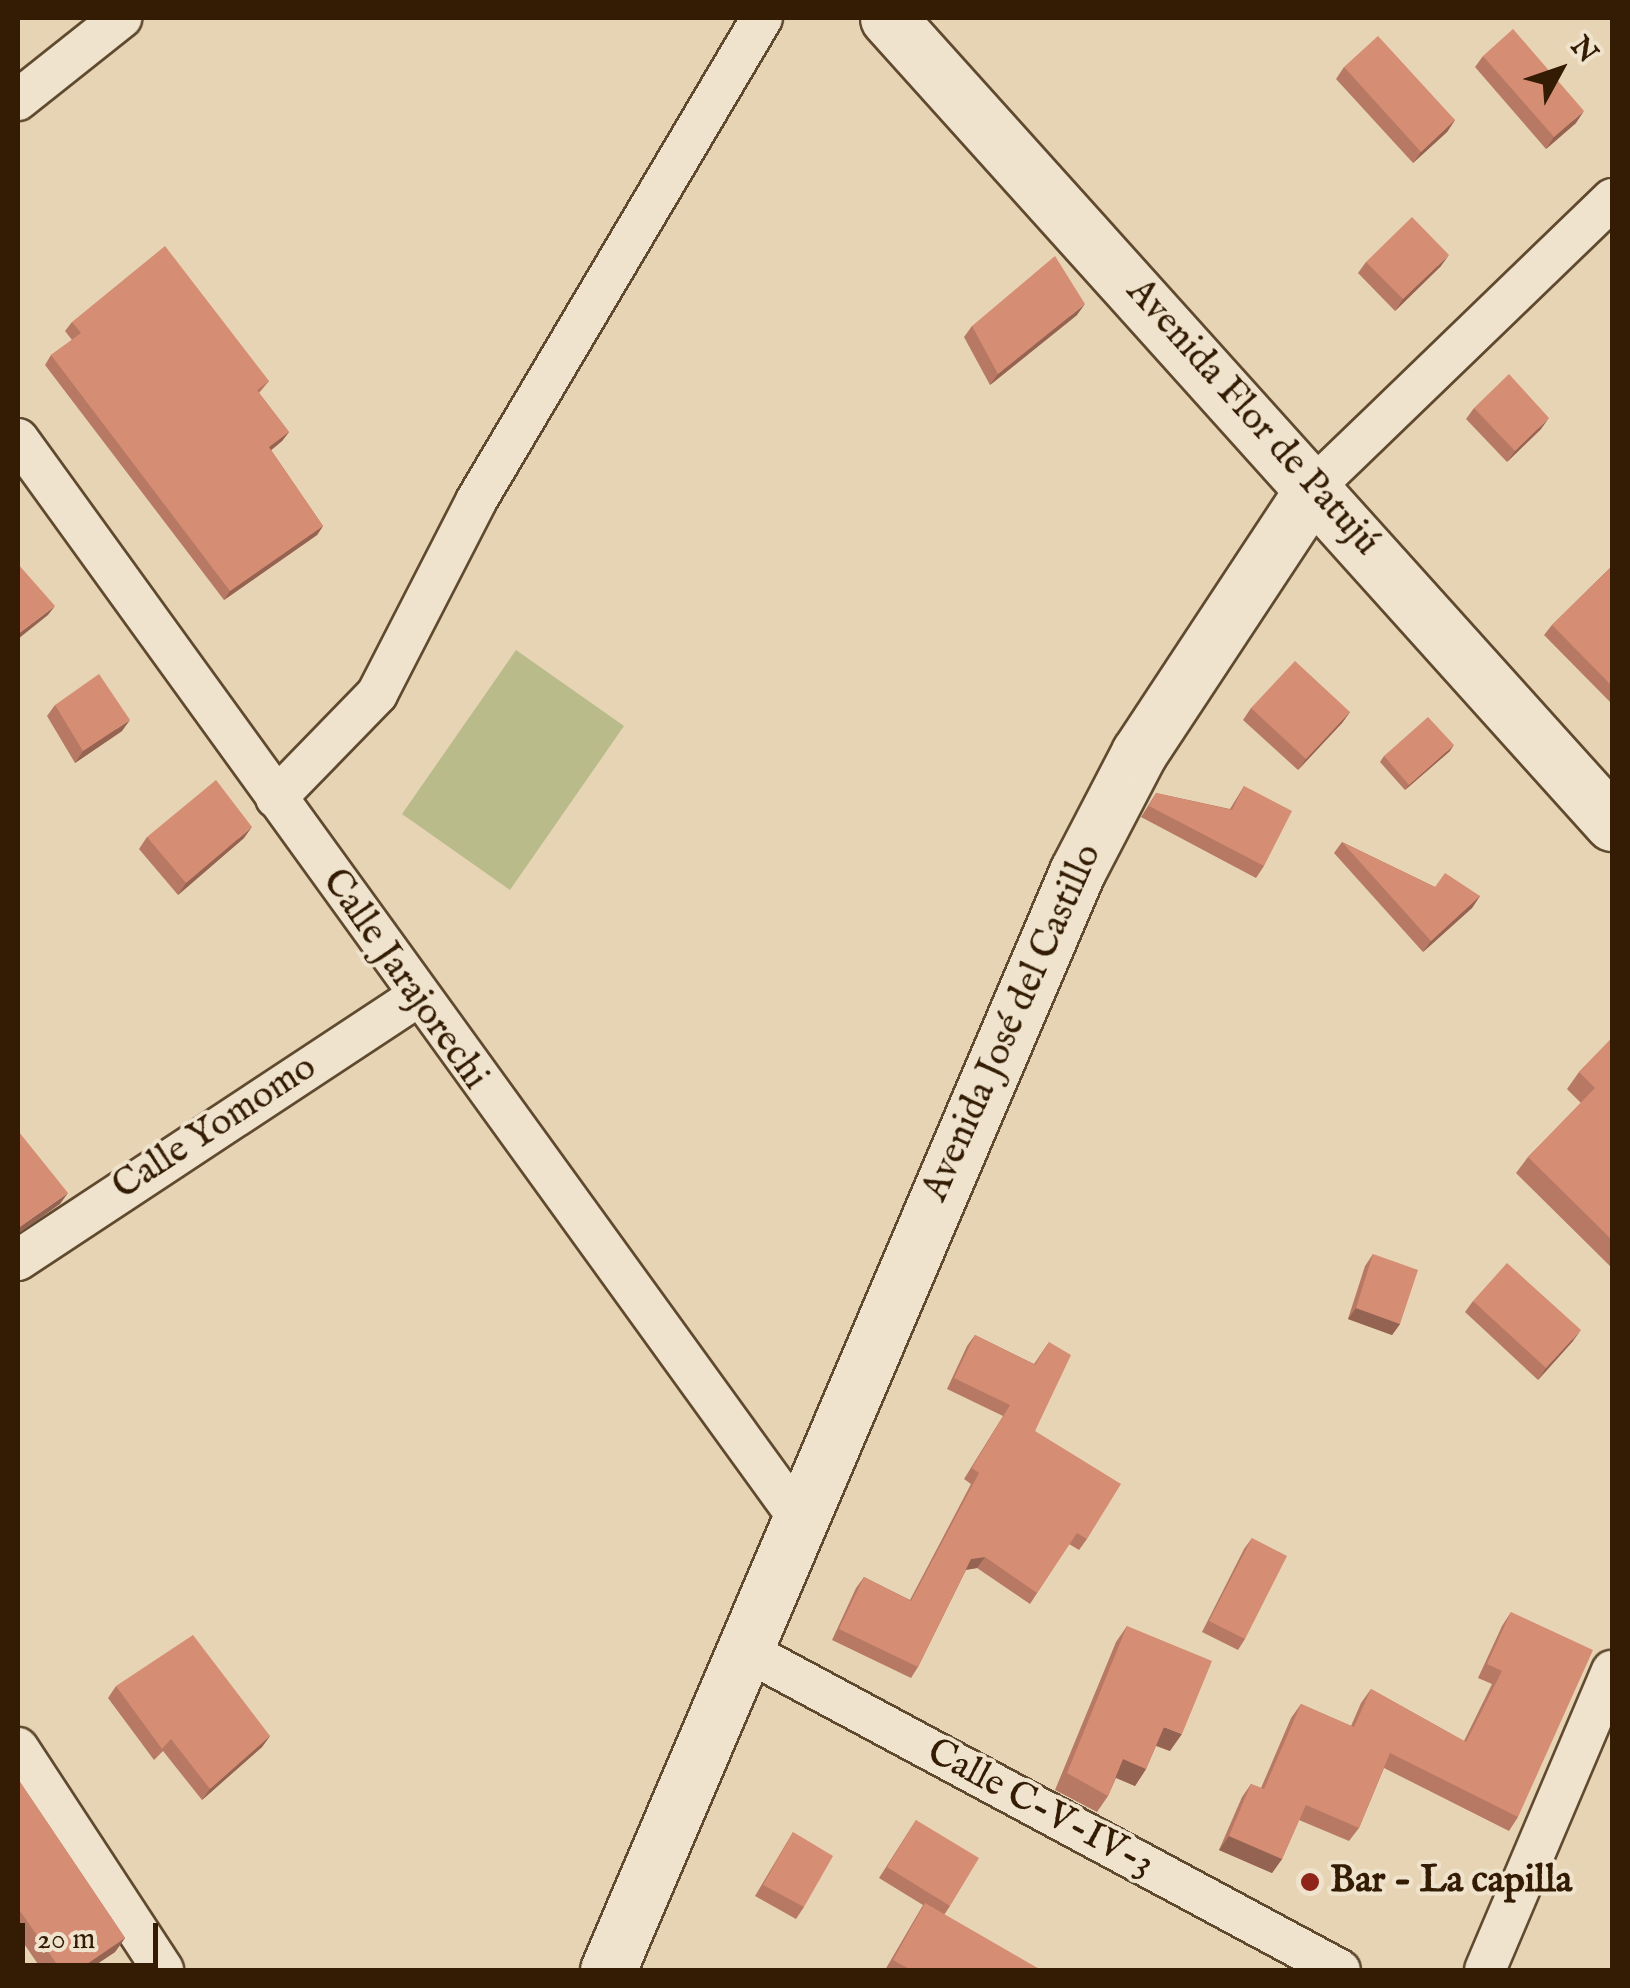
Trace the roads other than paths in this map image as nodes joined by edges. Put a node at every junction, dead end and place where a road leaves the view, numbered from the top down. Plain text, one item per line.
1 (121, 18) edge
2 (762, 18) edge
3 (888, 18) edge
4 (18, 100) edge
5 (1612, 199) edge
6 (18, 440) edge
7 (1314, 486) junction
8 (276, 798) junction
9 (1612, 822) edge
10 (414, 998) junction
11 (18, 1260) edge
12 (797, 1516) junction
13 (739, 1646) junction
14 (1612, 1671) edge
15 (18, 1748) edge
16 (163, 1970) edge
17 (608, 1970) edge
18 (1340, 1970) edge
19 (1485, 1970) edge

1 - 4 street
2 - 8 street
3 - 7 main road, Avenida Flor de Patujú
5 - 7 street, Avenida José del Castillo
6 - 8 street, Calle Jarajorechi
7 - 9 main road, Avenida Flor de Patujú
7 - 12 main road, Avenida José del Castillo
8 - 10 street, Calle Jarajorechi
10 - 11 street, Calle Yomomo
10 - 12 street, Calle Jarajorechi
12 - 13 main road, Avenida José del Castillo
13 - 17 main road, Avenida José del Castillo
13 - 18 street, Calle C-V-IV-3
14 - 19 street
15 - 16 street

